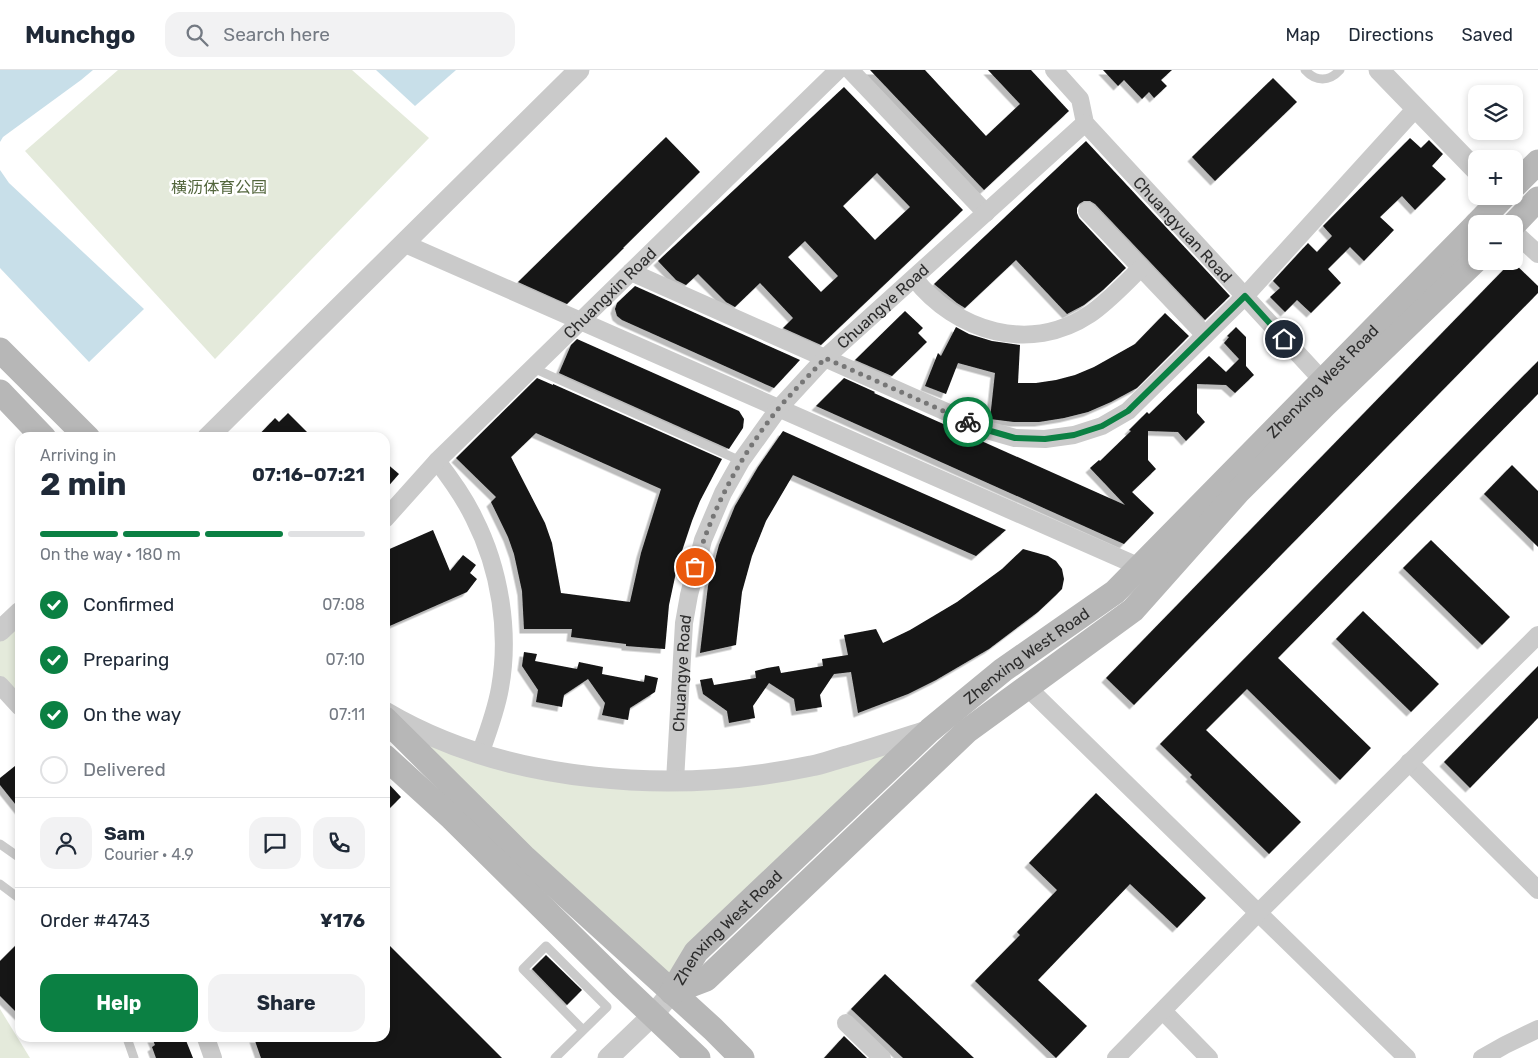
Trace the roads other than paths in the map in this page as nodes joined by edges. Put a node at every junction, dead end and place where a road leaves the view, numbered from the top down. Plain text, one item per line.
1 (579, 70) edge
2 (838, 70) edge
3 (850, 70) edge
4 (1054, 70) edge
5 (1305, 70) edge
6 (1340, 70) edge
7 (1379, 70) edge
8 (1416, 108) junction
9 (1085, 123) junction
10 (1468, 162) edge
11 (1538, 162) edge
12 (1523, 177) edge
13 (1538, 199) edge
14 (1495, 205) edge
15 (1087, 211) dead end
16 (986, 213) junction
17 (1486, 215) edge
18 (1523, 215) edge
19 (1468, 233) edge
20 (1523, 240) edge
21 (403, 243) junction
22 (1538, 254) edge
23 (1141, 268) junction
24 (1468, 268) edge
25 (631, 272) junction
26 (914, 278) junction
27 (1245, 296) junction
28 (581, 321) junction
29 (1205, 335) junction
30 (0, 350) edge
31 (825, 358) junction
32 (532, 368) junction
33 (1323, 381) junction
34 (0, 392) edge
35 (779, 408) junction
36 (38, 432) edge
37 (86, 432) edge
38 (209, 432) edge
39 (437, 461) junction
40 (741, 461) junction
41 (390, 513) edge
42 (1140, 567) junction
43 (15, 617) edge
44 (0, 631) edge
45 (1538, 635) edge
46 (0, 684) edge
47 (1028, 688) junction
48 (15, 701) edge
49 (390, 714) edge
50 (390, 725) edge
51 (930, 730) junction
52 (480, 754) junction
53 (390, 762) edge
54 (1409, 762) junction
55 (675, 781) junction
56 (0, 844) edge
57 (15, 854) edge
58 (0, 884) edge
59 (1538, 890) edge
60 (15, 894) edge
61 (1259, 912) junction
62 (672, 992) junction
63 (1163, 1011) junction
64 (653, 1014) junction
65 (846, 1024) dead end
66 (1538, 1029) edge
67 (584, 1030) junction
68 (128, 1042) edge
69 (207, 1042) edge
70 (134, 1058) edge
71 (213, 1058) edge
72 (555, 1058) edge
73 (608, 1058) edge
74 (698, 1058) edge
75 (742, 1058) edge
76 (882, 1058) edge
77 (1116, 1058) edge
78 (1210, 1058) edge
79 (1408, 1058) edge
80 (1482, 1058) edge

1 - 21 street
2 - 25 street, Chuangxin Road
3 - 16 street
4 - 9 street
5 - 6 lane
7 - 8 street
8 - 10 street
8 - 27 street
9 - 16 street, Chuangye Road
9 - 27 street, Chuangyuan Road
11 - 12 main road, Zhenxing West Road
13 - 18 main road
14 - 17 main road, Zhenxing West Road
15 - 23 street
16 - 26 street, Chuangye Road
19 - 33 main road, Zhenxing West Road
20 - 22 street
21 - 28 street
21 - 38 street
23 - 26 street
23 - 29 street
24 - 47 main road, Zhenxing West Road
25 - 28 street, Chuangxin Road
25 - 31 street
26 - 31 street, Chuangye Road
27 - 29 street
27 - 33 street, Chuangyuan Road
28 - 32 street, Chuangxin Road
28 - 35 street
29 - 31 street
30 - 37 main road
31 - 35 street, Chuangye Road
32 - 39 street, Chuangxin Road
32 - 40 lane
33 - 42 main road, Zhenxing West Road
34 - 36 main road
35 - 40 street, Chuangye Road
35 - 42 street
39 - 41 street, Chuangxin Road
39 - 52 street
40 - 55 street, Chuangye Road
42 - 51 main road, Zhenxing West Road
43 - 44 street
45 - 54 street
46 - 48 street
47 - 61 street
47 - 62 main road, Zhenxing West Road
49 - 52 street
50 - 62 main road
51 - 55 street
51 - 62 main road, Zhenxing West Road
52 - 55 street
53 - 64 main road
54 - 59 street
54 - 61 street
56 - 57 lane
58 - 60 lane
61 - 63 street
61 - 79 street
62 - 64 street
62 - 75 main road
63 - 77 street
63 - 78 street
64 - 73 street
64 - 74 main road
65 - 76 street
66 - 80 street
67 - 67 lane
67 - 72 lane
68 - 70 lane
69 - 71 street

